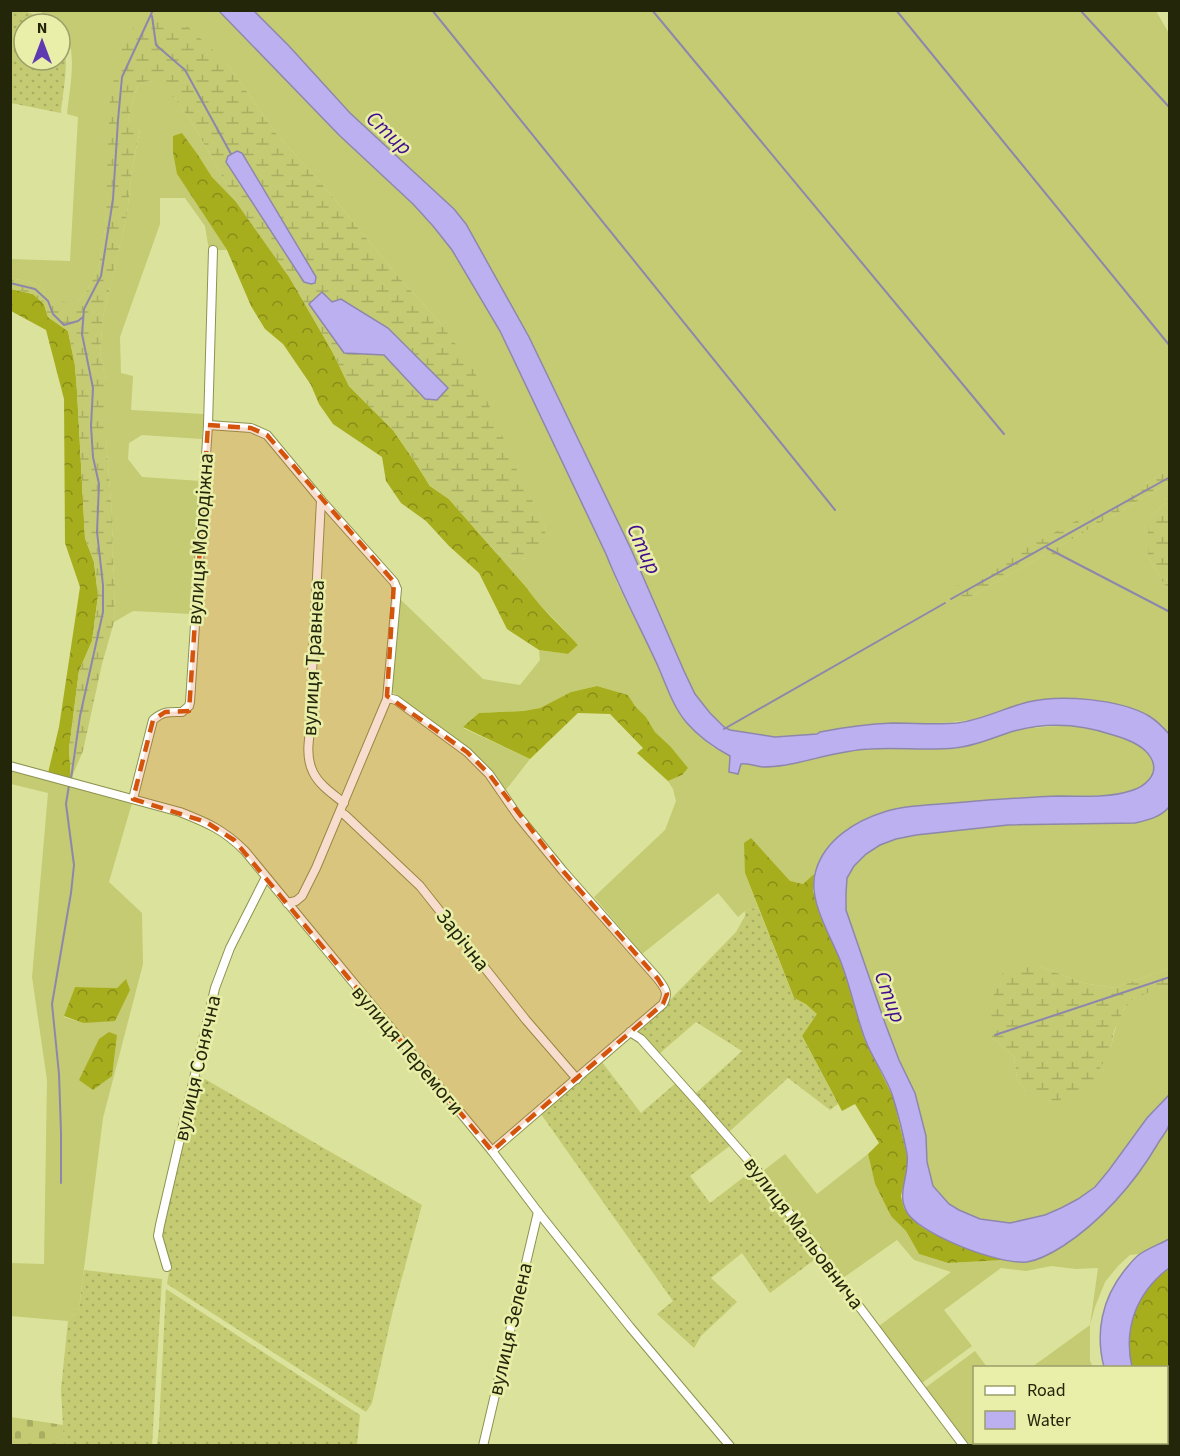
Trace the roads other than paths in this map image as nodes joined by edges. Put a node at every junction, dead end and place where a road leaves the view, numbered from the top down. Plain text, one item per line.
1 (213, 250) dead end
2 (208, 425) junction
3 (321, 500) junction
4 (387, 699) junction
5 (10, 766) edge
6 (133, 799) junction
7 (344, 803) junction
8 (340, 812) junction
9 (266, 877) junction
10 (287, 903) junction
11 (630, 1032) junction
12 (577, 1078) junction
13 (492, 1152) junction
14 (538, 1212) junction
15 (167, 1267) dead end
16 (483, 1446) edge
17 (730, 1446) edge
18 (964, 1446) edge

1 - 2 street, вулиця Молодіжна
2 - 3 street
2 - 6 street, вулиця Молодіжна
3 - 4 street
3 - 7 street, вулиця Травнева
4 - 7 street
4 - 11 street
5 - 6 street, вулиця Перемоги
6 - 9 street, вулиця Перемоги
7 - 8 street
8 - 10 street
8 - 12 street, Зарічна
9 - 10 street, вулиця Перемоги
9 - 15 street, вулиця Сонячна
10 - 13 street, вулиця Перемоги
11 - 12 street
11 - 18 street, вулиця Мальовнича
12 - 13 street
13 - 14 street, вулиця Перемоги
14 - 16 street, вулиця Зелена
14 - 17 street, вулиця Перемоги

